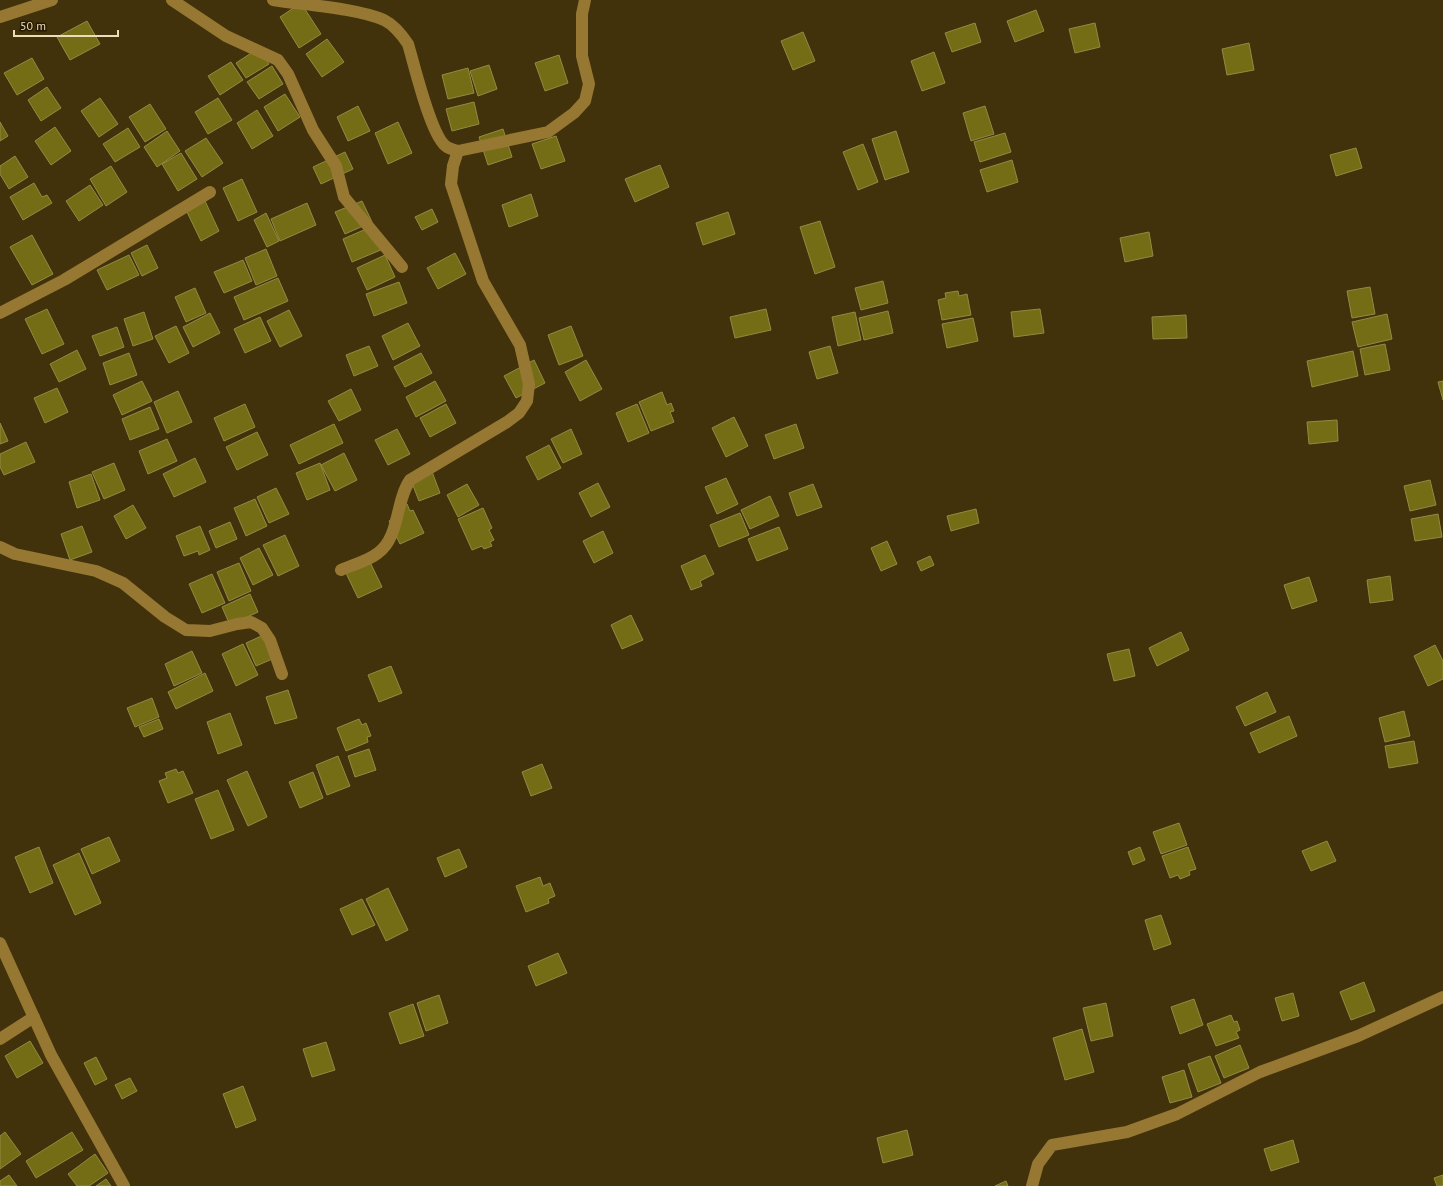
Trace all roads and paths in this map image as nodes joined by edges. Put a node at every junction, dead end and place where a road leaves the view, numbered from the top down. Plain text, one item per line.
1 (52, 0) edge
2 (172, 0) edge
3 (273, 0) edge
4 (585, 0) edge
5 (0, 17) edge
6 (458, 151) junction
7 (210, 192) dead end
8 (402, 267) dead end
9 (0, 313) edge
10 (0, 547) edge
11 (341, 570) dead end
12 (282, 674) dead end
13 (0, 943) edge
14 (1443, 997) edge
15 (34, 1017) junction
16 (0, 1039) edge
17 (124, 1186) edge
18 (1032, 1186) edge

1 - 5 street
2 - 8 street
3 - 6 street
4 - 6 street
6 - 11 street
7 - 9 street
10 - 12 street
13 - 15 street
14 - 18 street
15 - 16 street
15 - 17 street

